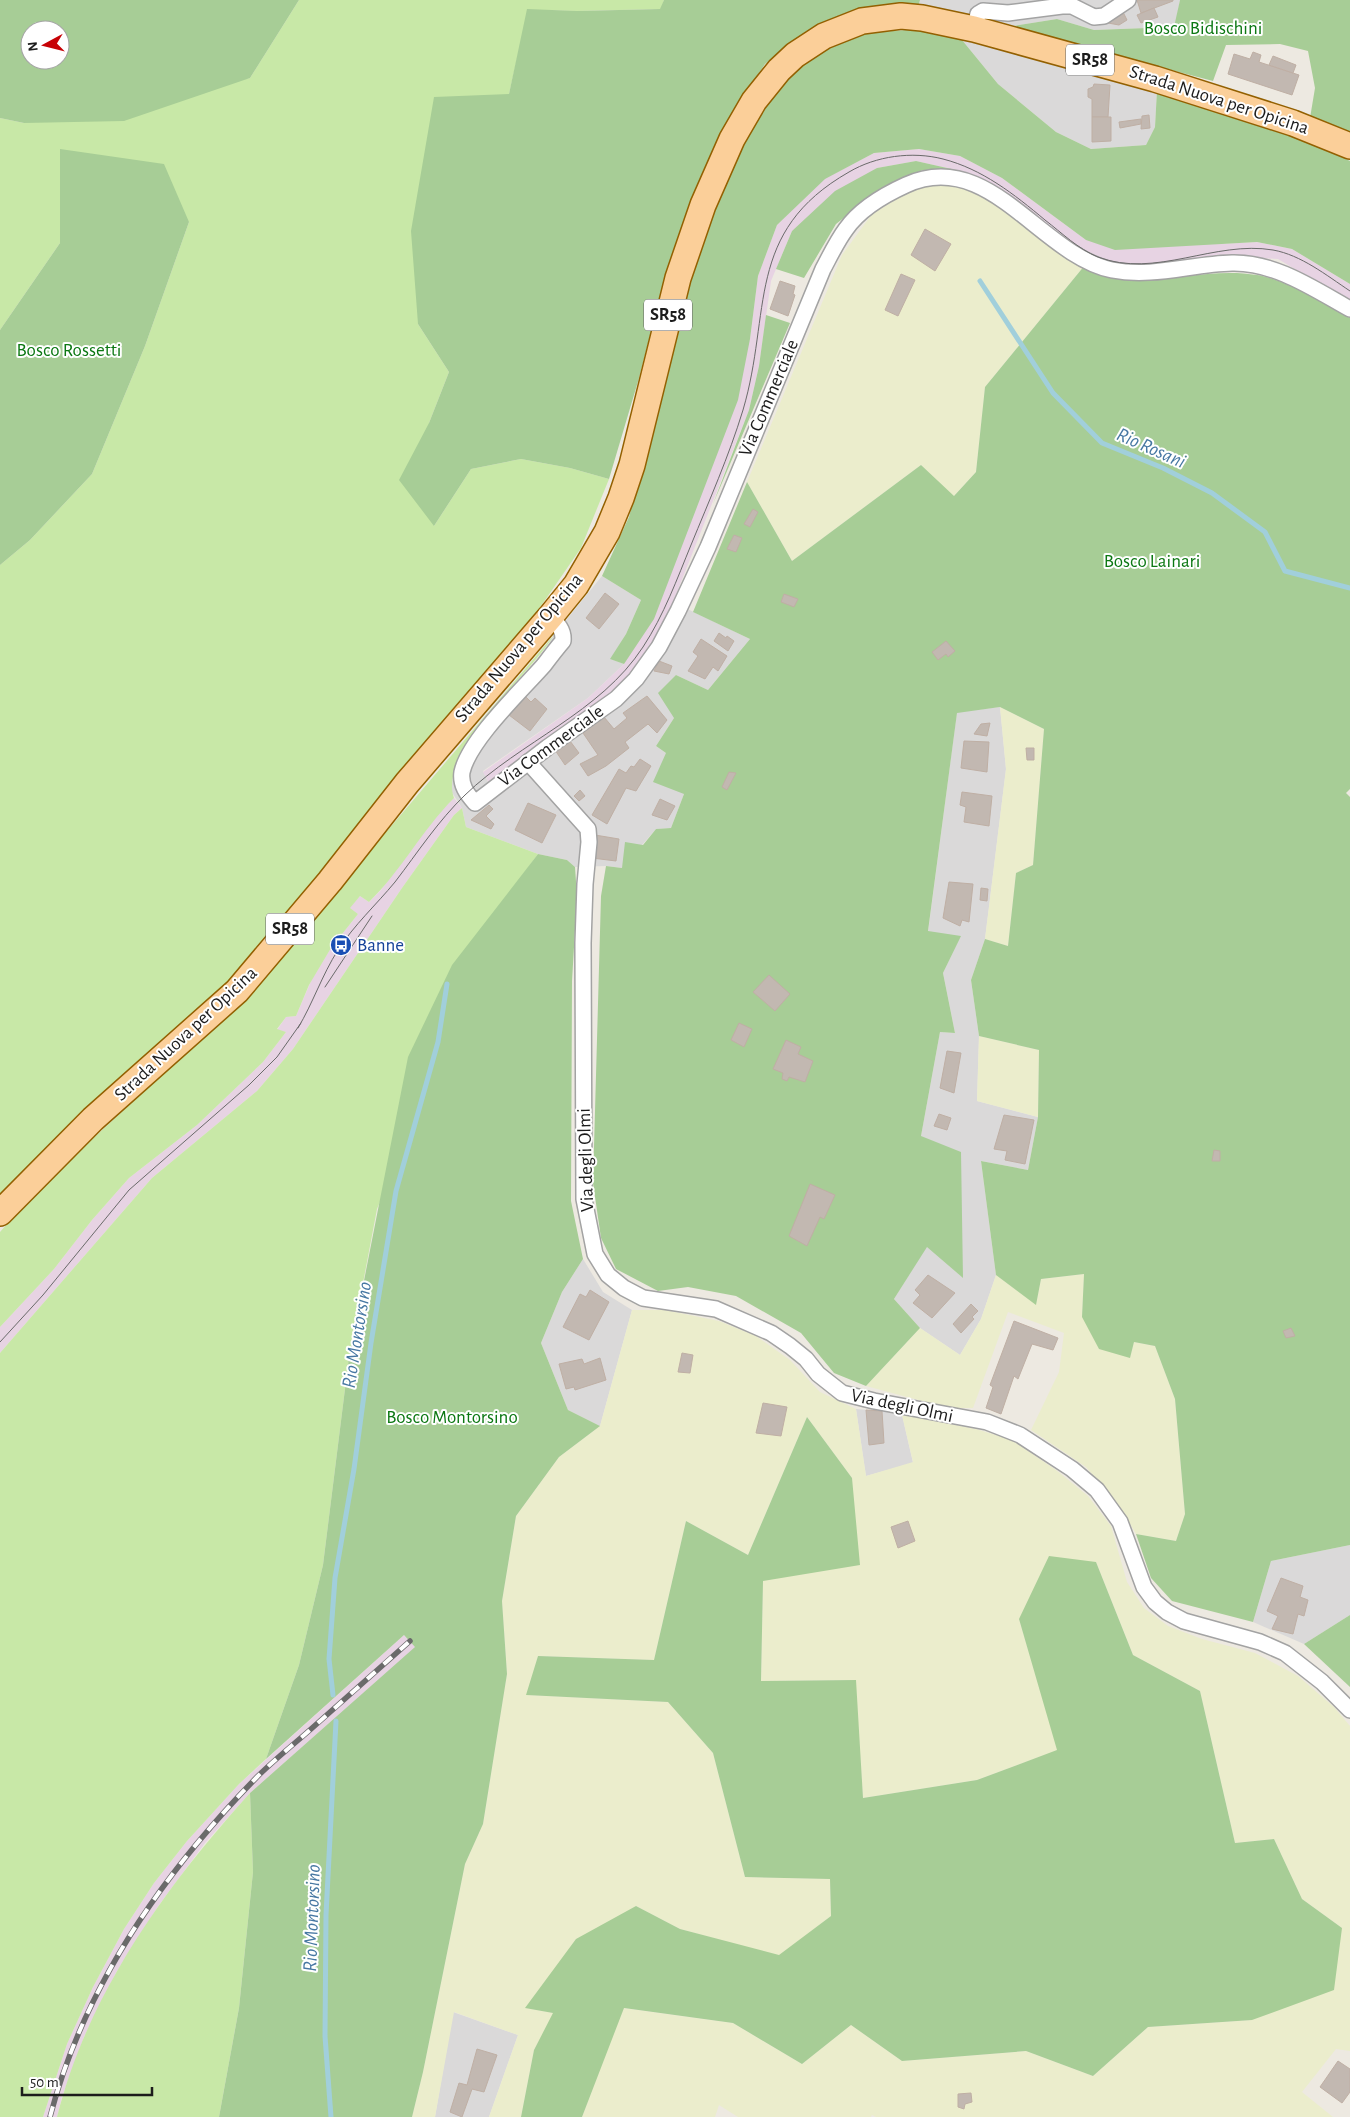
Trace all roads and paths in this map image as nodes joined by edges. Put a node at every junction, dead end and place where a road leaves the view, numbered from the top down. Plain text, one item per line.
1 (1128, 0) edge
2 (1061, 3) edge
3 (974, 29) junction
4 (1350, 146) edge
5 (1350, 309) edge
6 (550, 617) junction
7 (528, 762) junction
8 (0, 1213) edge
9 (1350, 1710) edge

1 - 2 street
2 - 3 street
3 - 4 main road, Strada Nuova per Opicina / SR58
3 - 6 main road, Strada Nuova per Opicina / SR58
5 - 7 street, Via Commerciale
6 - 7 street, Via Commerciale
6 - 8 main road, Strada Nuova per Opicina / SR58
7 - 9 street, Via degli Olmi

